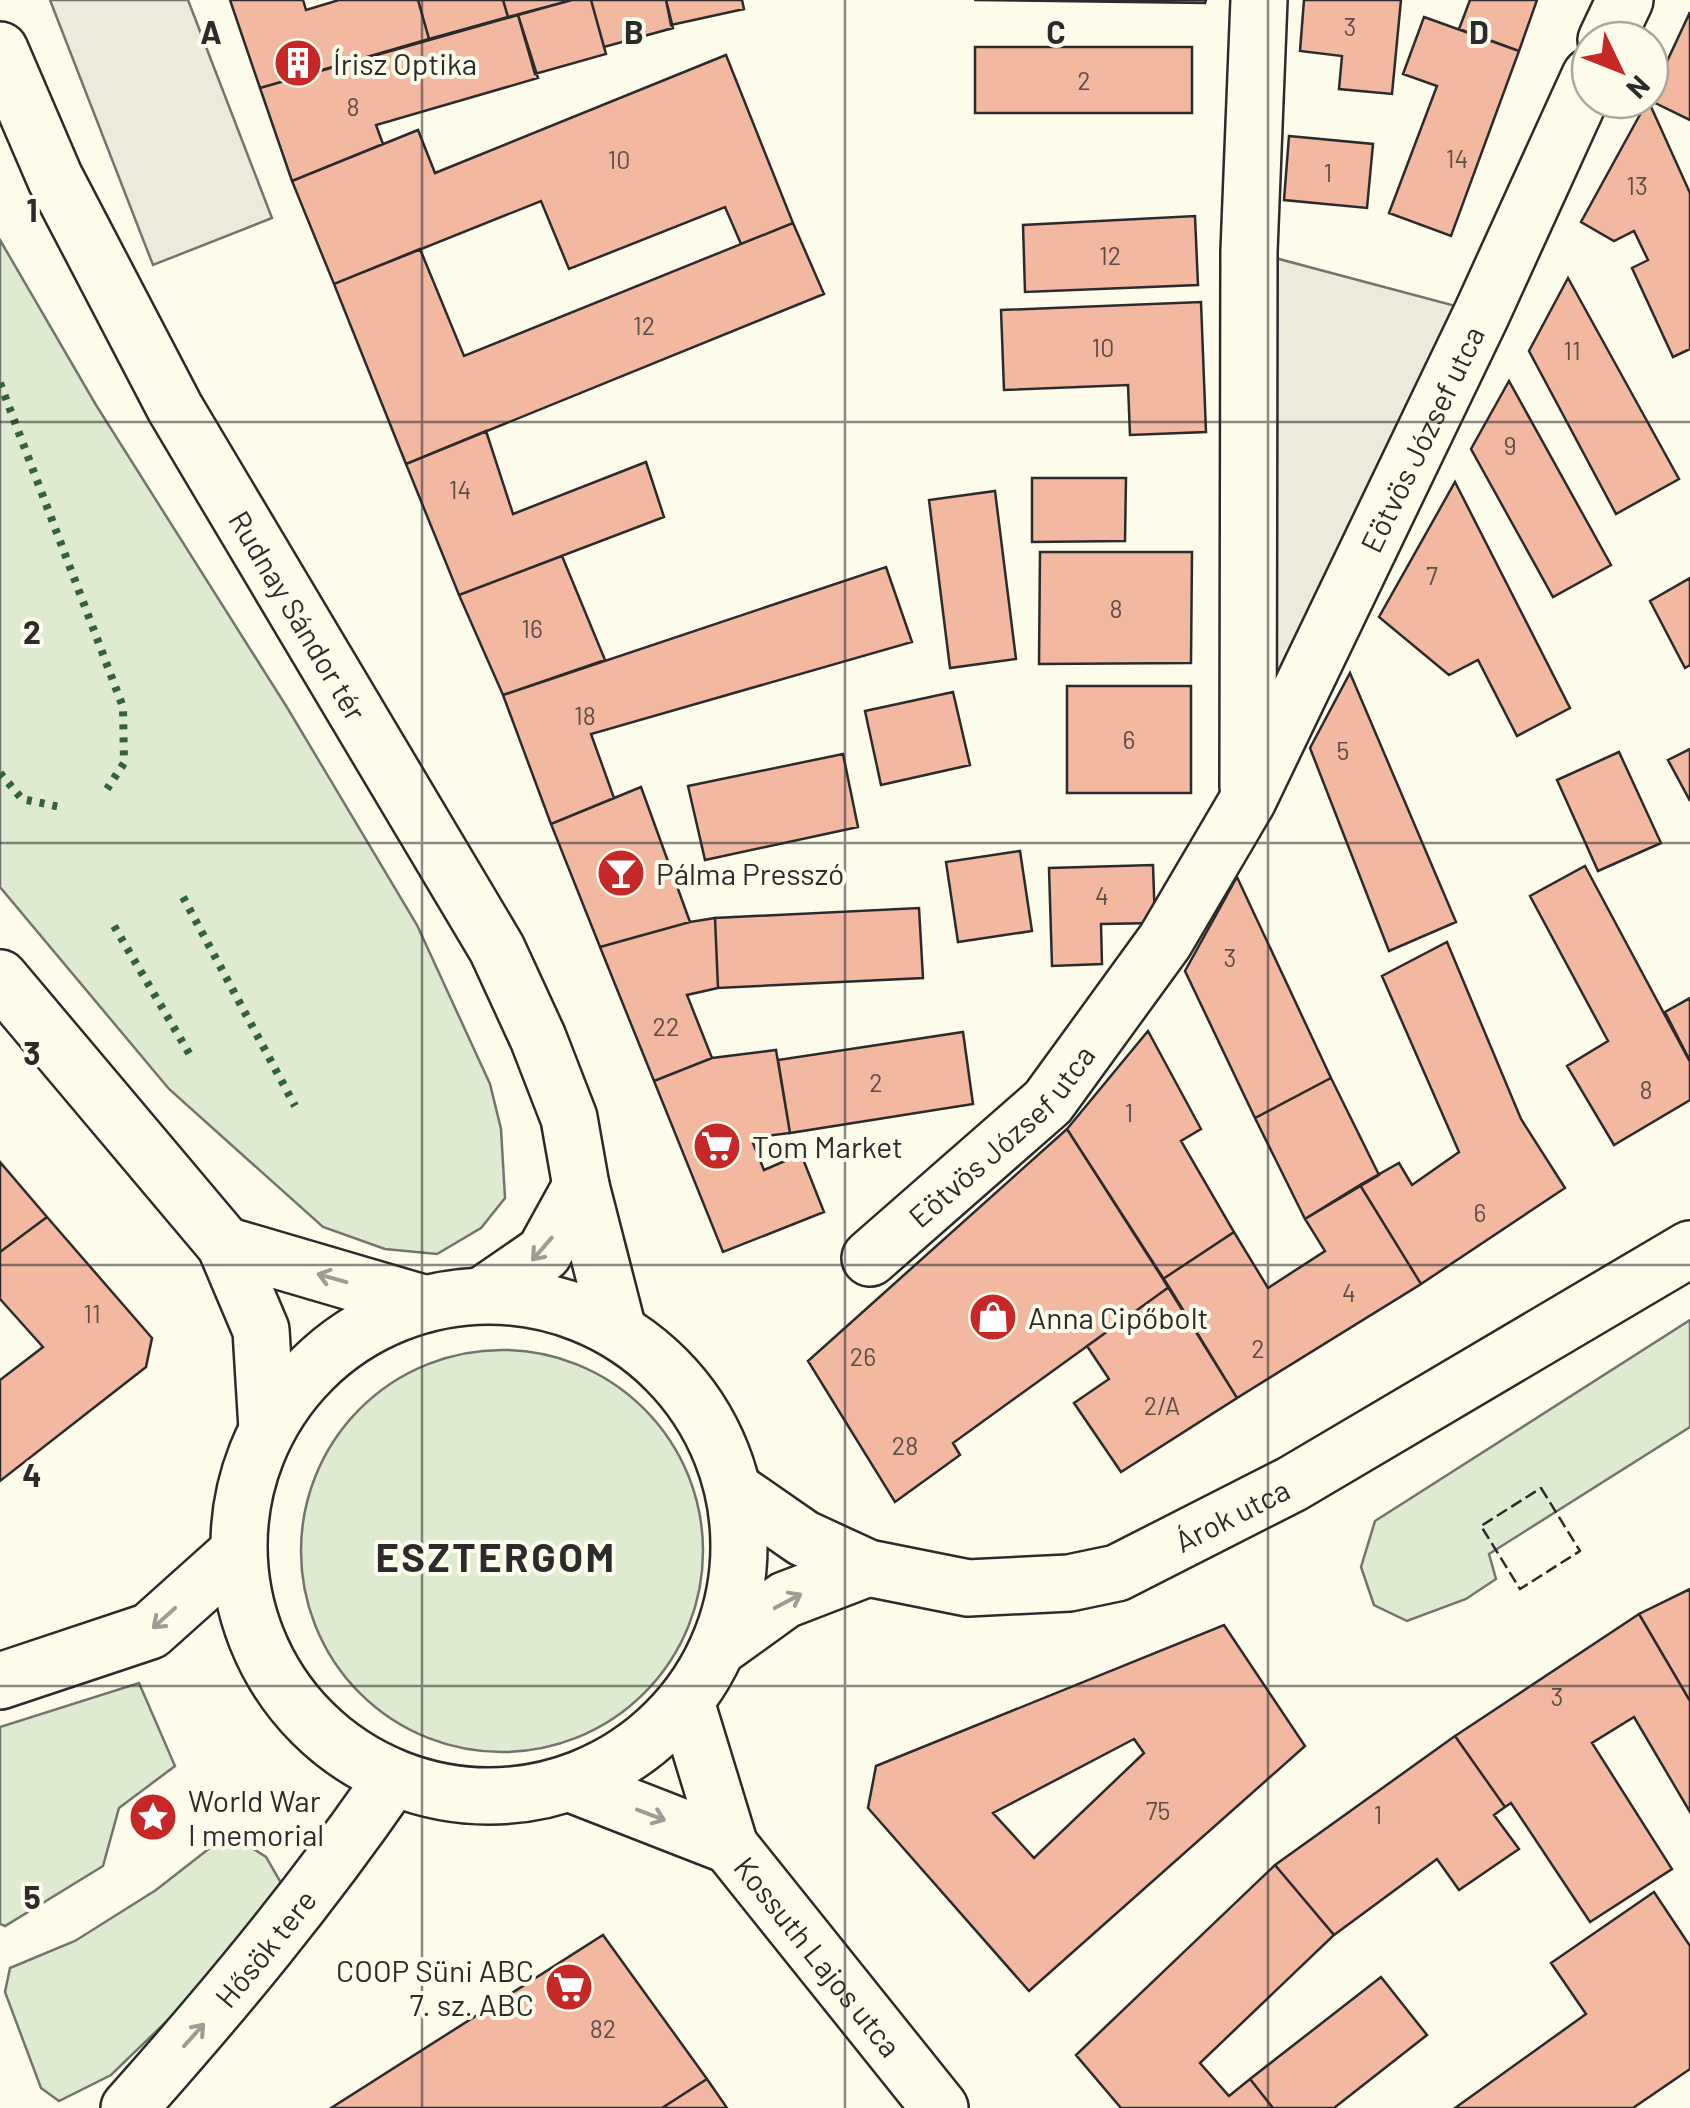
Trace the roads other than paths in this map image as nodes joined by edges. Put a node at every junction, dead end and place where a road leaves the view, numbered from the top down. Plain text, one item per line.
1 (1258, 0) edge
2 (0, 50) edge
3 (1570, 120) edge
4 (1248, 800) junction
5 (0, 978) edge
6 (581, 1186) junction
7 (225, 1245) junction
8 (1690, 1249) edge
9 (870, 1258) dead end
10 (483, 1295) junction
11 (426, 1304) junction
12 (618, 1330) junction
13 (268, 1429) junction
14 (741, 1495) junction
15 (237, 1553) junction
16 (868, 1568) junction
17 (718, 1650) junction
18 (0, 1681) edge
19 (686, 1702) junction
20 (392, 1779) junction
21 (570, 1784) junction
22 (730, 1846) junction
23 (129, 2108) edge
24 (940, 2108) edge

1 - 4 main road
2 - 6 main road, Rudnay Sándor tér
3 - 4 main road, Eötvös József utca
4 - 9 main road, Eötvös József utca
5 - 7 main road
6 -> 10 main road
6 - 12 main road, Rudnay Sándor tér
11 -> 7 main road
7 - 13 main road
8 - 16 main road, Árok utca
10 - 11 main road
10 - 12 main road
11 - 13 main road
12 - 14 main road
13 - 15 main road
14 - 16 main road, Árok utca
14 - 17 main road
15 -> 18 main road
15 - 20 main road
17 -> 16 main road
17 - 19 main road
19 - 21 main road
19 - 22 main road
20 - 21 main road
23 -> 20 main road, Hősök tere
21 -> 22 main road, Kossuth Lajos utca
22 - 24 main road, Kossuth Lajos utca

